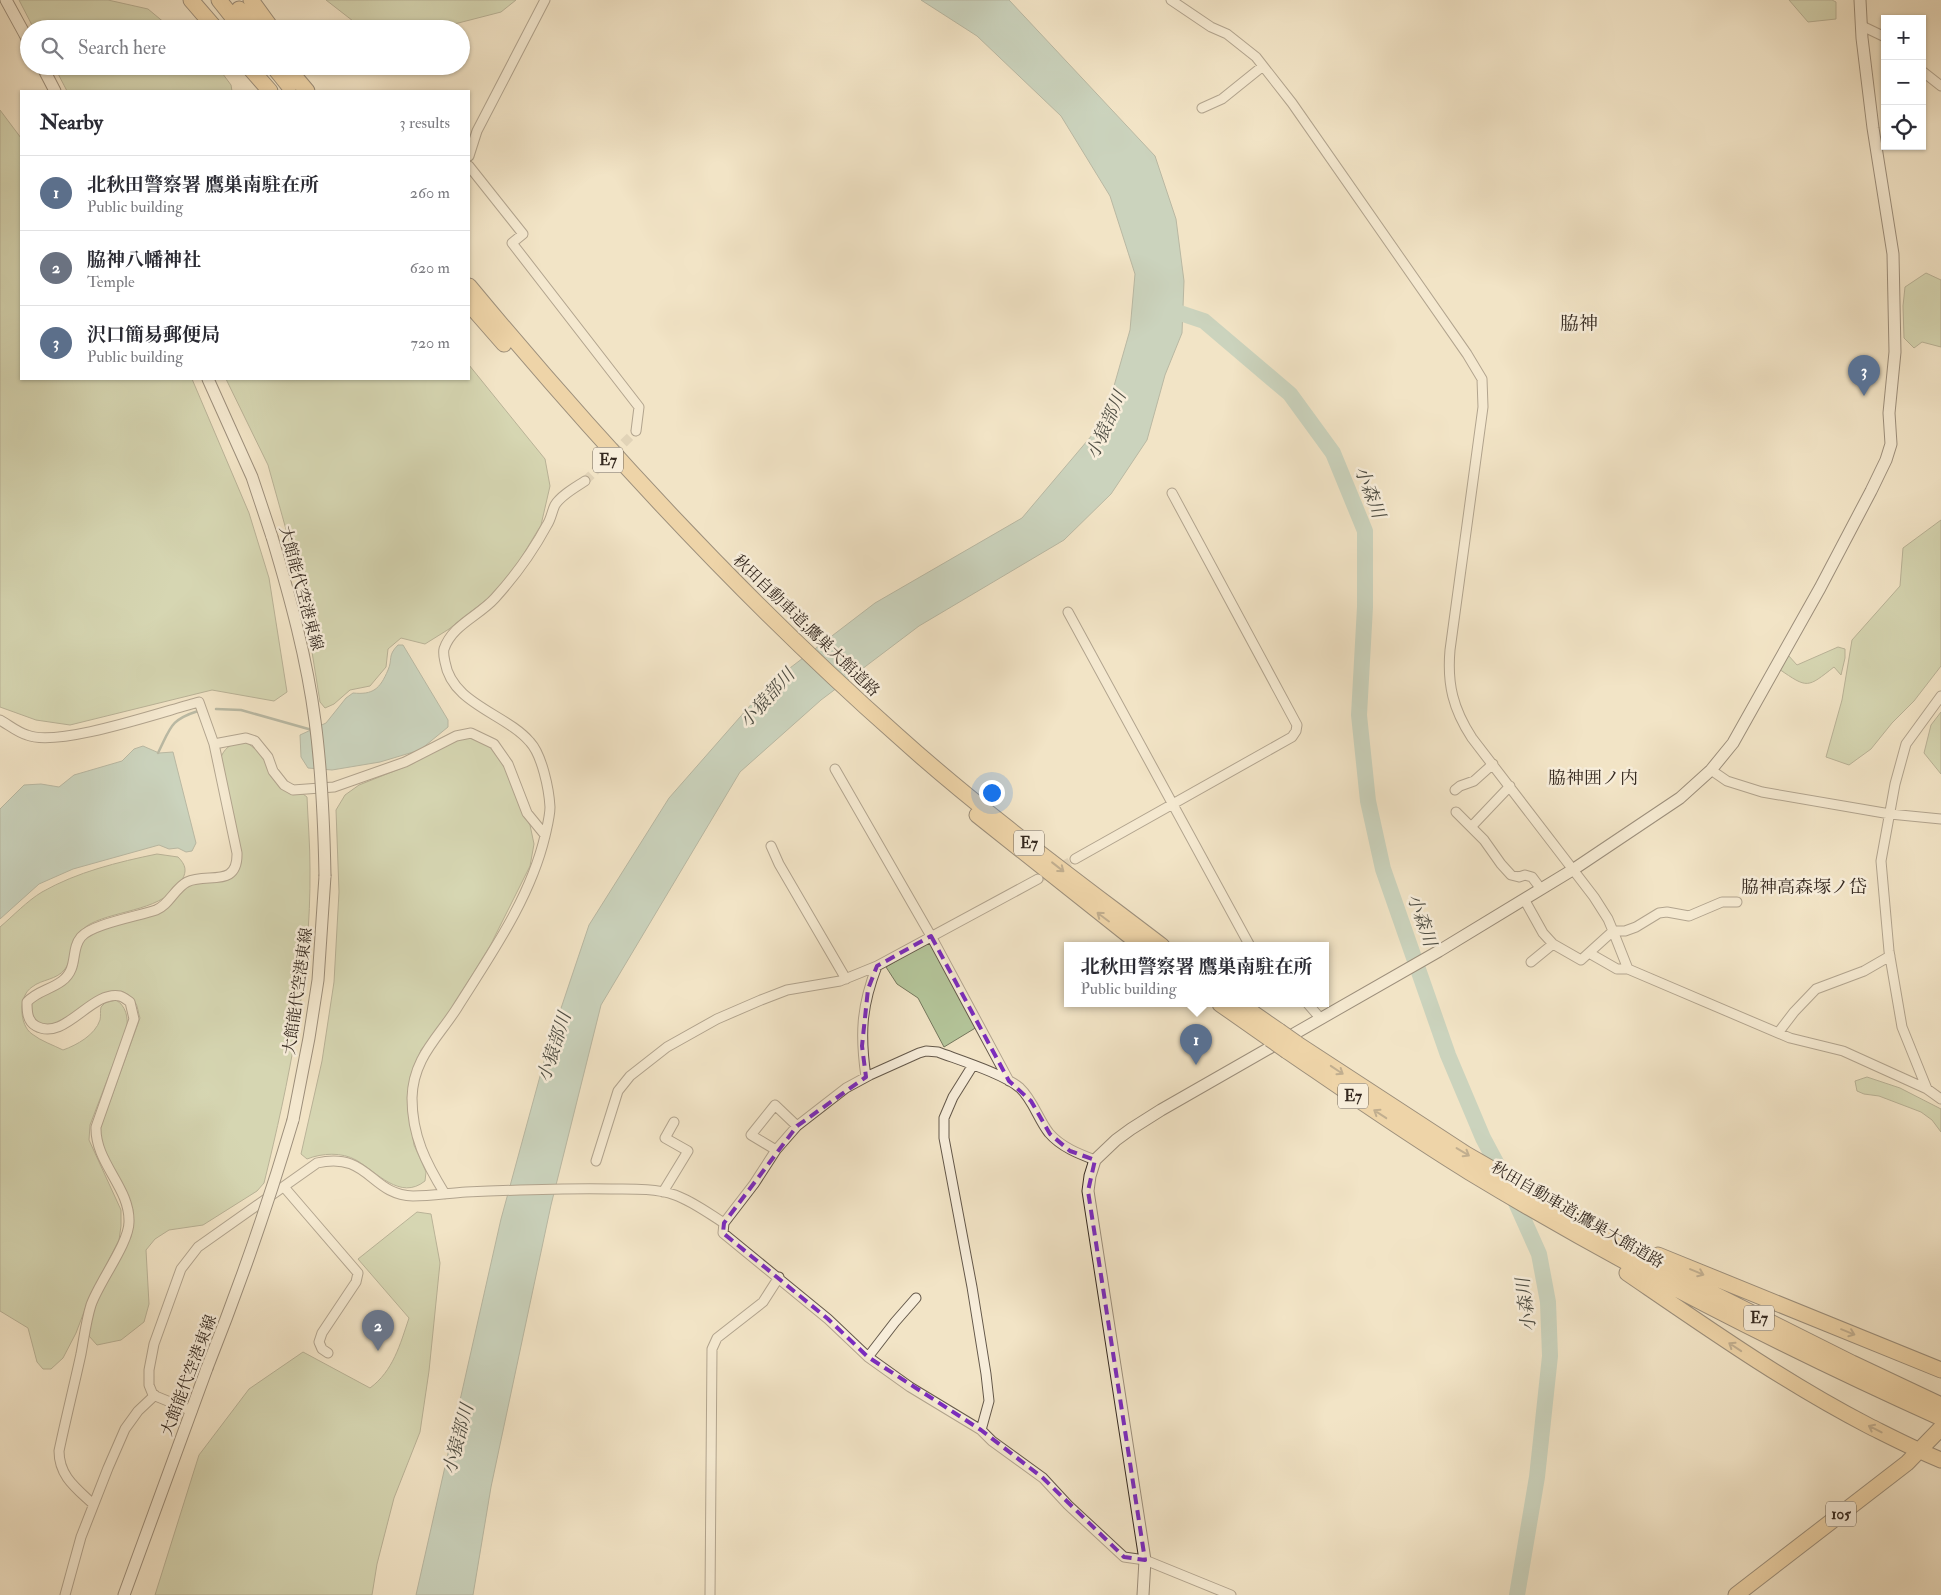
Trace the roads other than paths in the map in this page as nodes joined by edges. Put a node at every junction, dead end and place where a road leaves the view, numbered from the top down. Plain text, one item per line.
1 (6, 0) edge
2 (192, 0) edge
3 (219, 0) edge
4 (232, 0) edge
5 (251, 0) edge
6 (545, 0) edge
7 (1172, 0) edge
8 (1860, 0) edge
9 (209, 20) edge
10 (235, 20) edge
11 (249, 20) edge
12 (265, 20) edge
13 (20, 26) edge
14 (1862, 26) junction
15 (1881, 36) edge
16 (1263, 66) junction
17 (1926, 74) edge
18 (47, 75) edge
19 (256, 75) edge
20 (280, 75) edge
21 (294, 75) edge
22 (305, 75) edge
23 (1941, 86) edge
24 (54, 90) edge
25 (269, 90) edge
26 (292, 90) edge
27 (306, 90) edge
28 (316, 90) edge
29 (1202, 108) dead end
30 (470, 153) edge
31 (470, 167) edge
32 (470, 287) edge
33 (470, 305) edge
34 (208, 380) edge
35 (636, 431) tunnel mouth
36 (585, 480) tunnel mouth
37 (1172, 493) dead end
38 (755, 608) junction
39 (1068, 612) dead end
40 (1941, 696) edge
41 (0, 720) edge
42 (895, 740) junction
43 (214, 744) junction
44 (1493, 764) junction
45 (835, 769) dead end
46 (1711, 770) junction
47 (1510, 786) junction
48 (1455, 790) dead end
49 (1174, 804) junction
50 (1456, 812) dead end
51 (1890, 814) junction
52 (1941, 819) edge
53 (1472, 826) junction
54 (545, 835) junction
55 (771, 846) dead end
56 (1075, 859) tunnel mouth
57 (1574, 869) junction
58 (1038, 879) tunnel mouth
59 (1541, 889) junction
60 (1524, 899) junction
61 (1737, 902) dead end
62 (1613, 931) junction
63 (931, 936) junction
64 (1137, 942) edge
65 (1157, 942) edge
66 (1248, 942) edge
67 (1553, 944) junction
68 (1589, 953) junction
69 (1890, 956) junction
70 (1531, 962) dead end
71 (877, 966) junction
72 (1628, 968) junction
73 (846, 979) junction
74 (1225, 1007) edge
75 (1243, 1007) edge
76 (1311, 1007) edge
77 (1321, 1019) junction
78 (1778, 1032) junction
79 (1275, 1035) junction
80 (973, 1065) junction
81 (866, 1077) junction
82 (1009, 1080) junction
83 (1926, 1089) junction
84 (1941, 1099) edge
85 (674, 1122) dead end
86 (797, 1126) junction
87 (1421, 1134) junction
88 (776, 1150) junction
89 (1095, 1160) junction
90 (596, 1161) dead end
91 (284, 1187) junction
92 (663, 1192) junction
93 (445, 1194) junction
94 (724, 1223) junction
95 (1603, 1243) junction
96 (779, 1277) junction
97 (916, 1298) dead end
98 (328, 1353) dead end
99 (868, 1357) junction
100 (1941, 1370) edge
101 (154, 1395) junction
102 (1916, 1400) junction
103 (1941, 1405) edge
104 (192, 1411) junction
105 (1941, 1418) edge
106 (1941, 1428) edge
107 (981, 1430) junction
108 (1918, 1451) junction
109 (1941, 1460) edge
110 (93, 1504) junction
111 (1145, 1560) junction
112 (66, 1595) edge
113 (124, 1595) edge
114 (710, 1595) edge
115 (1143, 1595) edge
116 (1231, 1595) edge
117 (1736, 1595) edge

1 - 13 street
2 - 9 highway
3 - 10 highway
4 - 11 highway
5 - 12 highway
6 - 30 street
7 - 16 street
8 - 14 street
14 - 15 street
14 - 46 street
16 - 29 street
16 - 44 street
17 - 23 street
18 - 24 street
19 - 25 highway
20 - 26 highway
21 - 27 highway
22 - 28 highway
31 - 35 street
32 - 38 highway, 秋田自動車道;鷹巣大館道路 / E7
33 - 38 highway, 秋田自動車道;鷹巣大館道路 / E7
34 - 104 street, 大館能代空港東線, bridge
36 - 54 street
37 - 49 street
38 - 42 highway, 秋田自動車道;鷹巣大館道路 / E7
39 - 49 street
40 - 51 street
41 - 43 street
64 -> 42 highway, 秋田自動車道;鷹巣大館道路 / E7
42 -> 65 highway, 秋田自動車道;鷹巣大館道路 / E7
43 - 54 street
43 - 110 street
44 - 47 street
44 - 48 street
45 - 63 street
46 - 51 street
46 - 57 street
47 - 53 street
47 - 57 street
49 - 56 street
49 - 66 street
50 - 53 street
51 - 52 street
51 - 69 street
53 - 59 street
54 - 93 street
55 - 73 street
57 - 59 street
57 - 62 street
58 - 63 street
59 - 60 street
60 - 67 street
60 - 77 street
61 - 62 street
62 - 68 street
62 - 72 street
63 - 71 street
63 - 82 street
67 - 68 street
67 - 70 street
68 - 72 street
69 - 78 street
69 - 83 street
71 - 73 street
71 - 81 street
72 - 78 street
73 - 90 street
74 - 79 highway, 秋田自動車道;鷹巣大館道路 / E7
75 - 79 highway, 秋田自動車道;鷹巣大館道路 / E7
76 - 77 street
77 - 89 street
78 - 83 street
79 - 87 highway, 秋田自動車道;鷹巣大館道路 / E7, bridge
80 - 81 street
80 - 82 street
80 - 107 street
81 - 86 street
82 - 89 street
83 - 84 street
85 - 92 street
86 - 88 street
86 - 88 street
87 -> 95 highway, 秋田自動車道;鷹巣大館道路 / E7
87 - 95 highway, 秋田自動車道;鷹巣大館道路 / E7
88 - 94 street
89 - 111 street
91 - 93 street
91 - 98 street
91 - 101 street
92 - 93 street
92 - 94 street
94 - 96 street
95 -> 100 highway
95 - 102 highway, 秋田自動車道;鷹巣大館道路 / E7
108 -> 95 highway
96 - 99 street
96 - 114 street
97 - 99 street
99 - 107 street
101 - 104 street
101 - 110 street
102 - 103 highway, 秋田自動車道;鷹巣大館道路 / E7
102 - 105 highway, 秋田自動車道;鷹巣大館道路 / E7
104 - 113 street, 大館能代空港東線
106 - 108 highway, 105
107 - 111 street
108 - 109 highway
108 - 117 highway, 105
110 - 112 street
111 - 115 street
111 - 116 street

